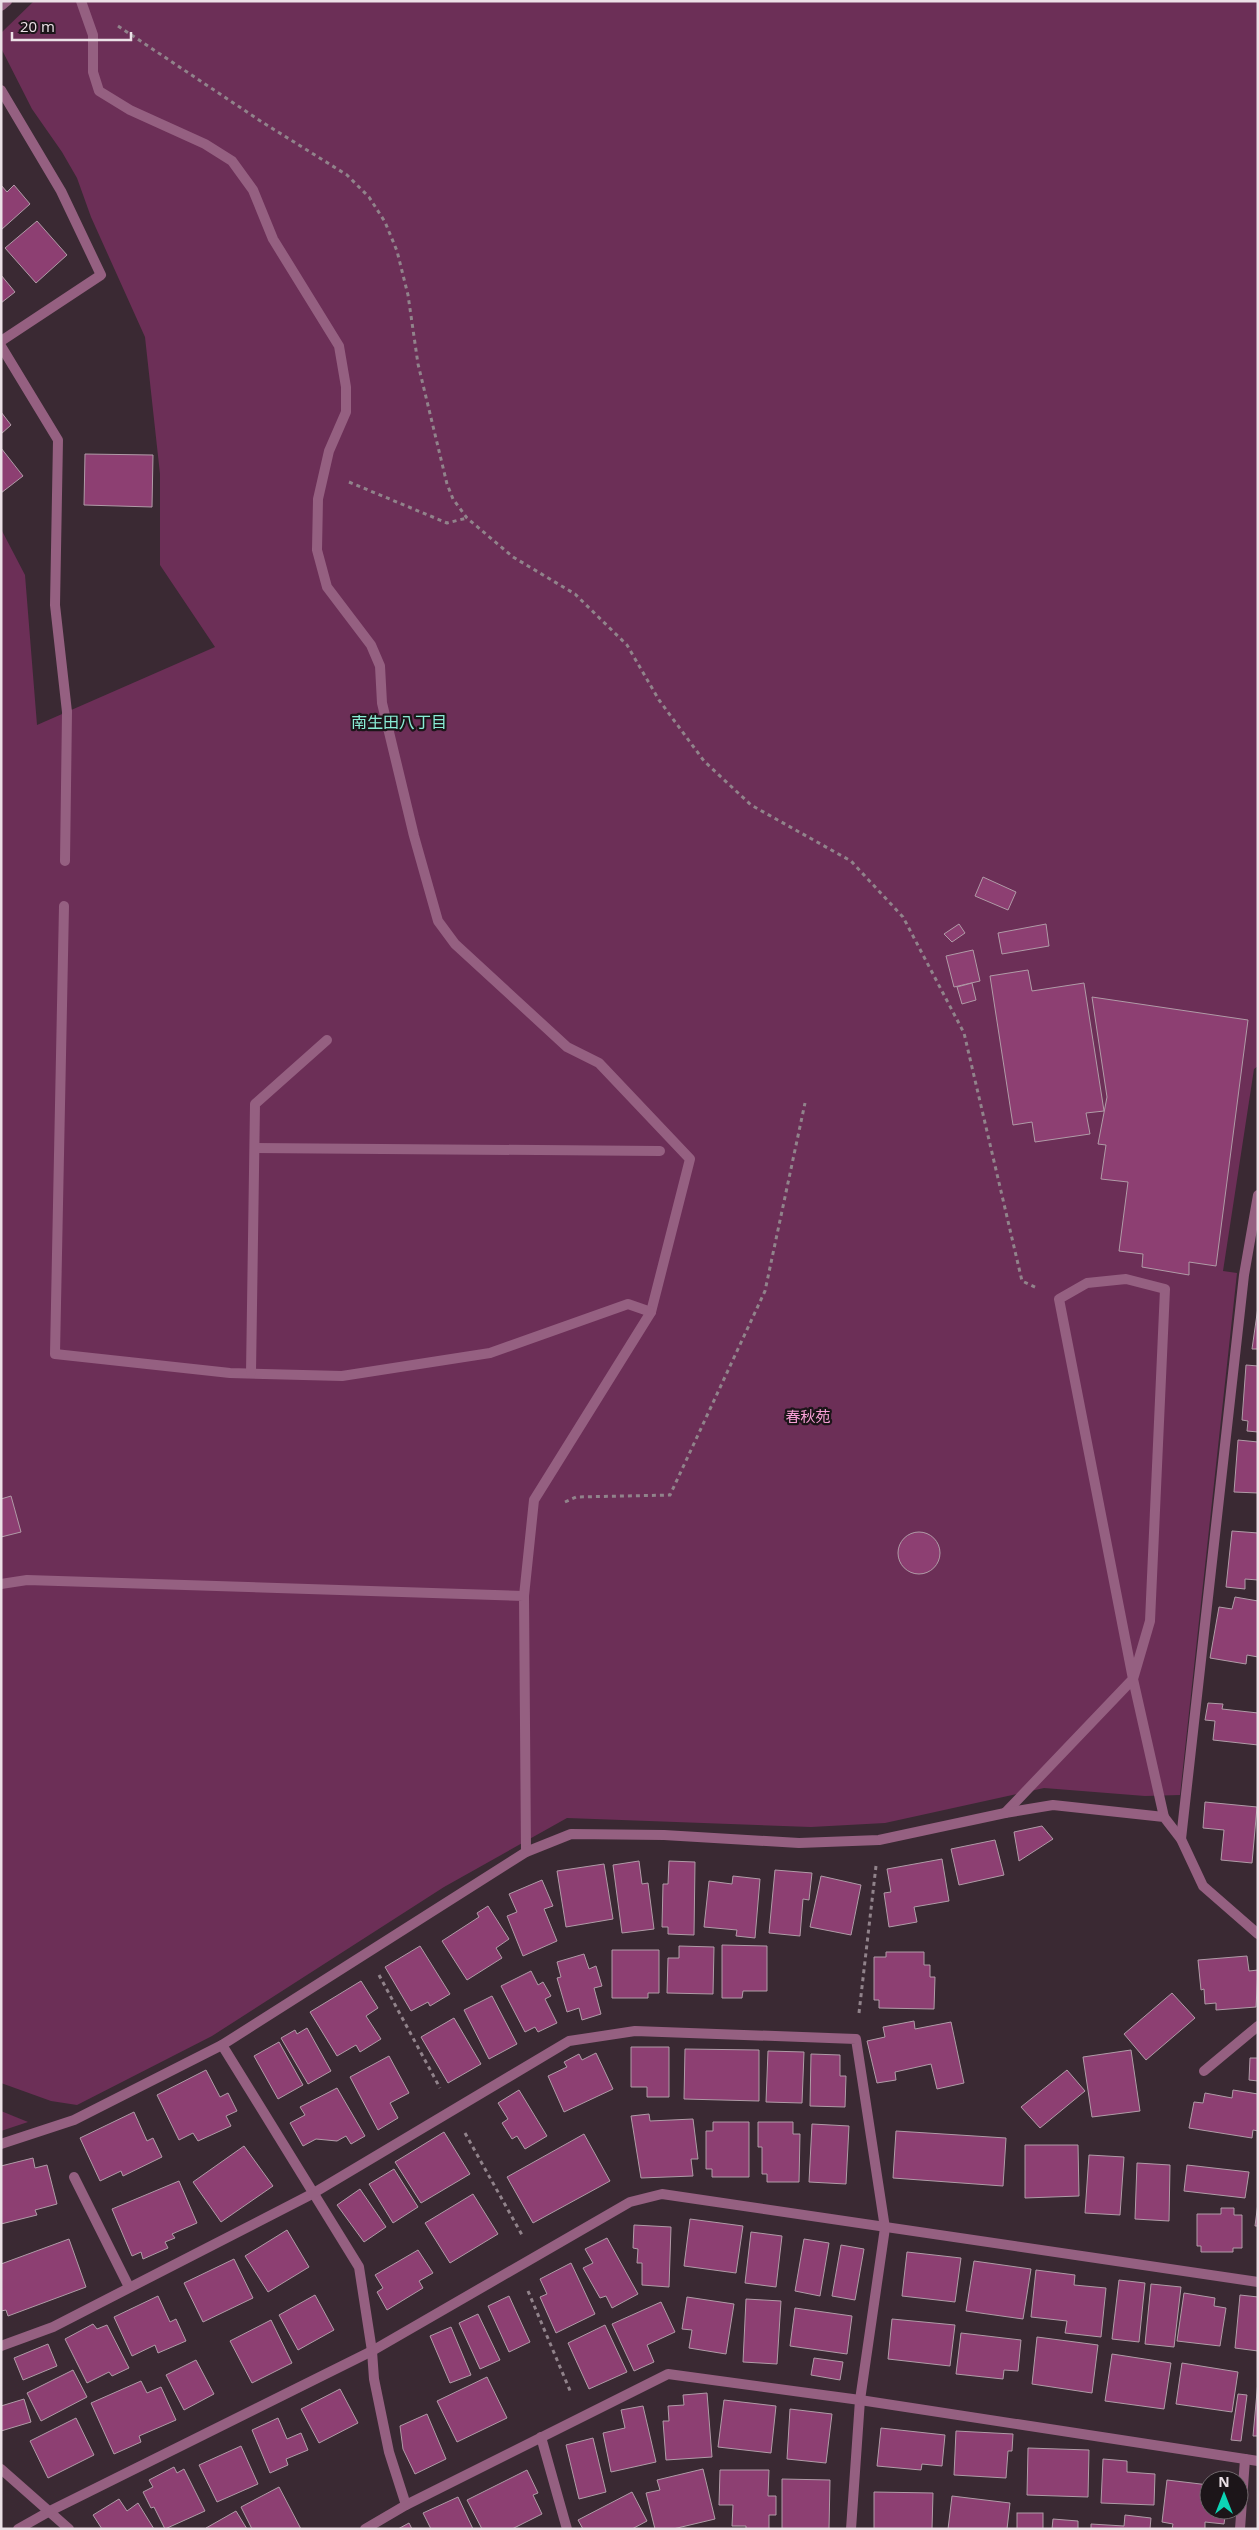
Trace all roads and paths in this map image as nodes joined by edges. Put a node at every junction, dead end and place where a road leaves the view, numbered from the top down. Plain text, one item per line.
1 (7, 1) edge
2 (1, 6) edge
3 (82, 6) edge
4 (1, 90) edge
5 (1, 341) edge
6 (1, 346) edge
7 (324, 471) junction
8 (467, 518) junction
9 (65, 861) dead end
10 (64, 906) dead end
11 (327, 1040) dead end
12 (805, 1103) dead end
13 (255, 1148) junction
14 (660, 1151) dead end
15 (1258, 1195) edge
16 (1059, 1299) junction
17 (651, 1312) junction
18 (251, 1373) junction
19 (534, 1519) junction
20 (1, 1584) edge
21 (524, 1596) junction
22 (1133, 1679) junction
23 (1005, 1812) junction
24 (1164, 1817) junction
25 (1181, 1839) junction
26 (879, 1840) junction
27 (526, 1852) junction
28 (1258, 1934) edge
29 (366, 1953) junction
30 (1258, 2026) edge
31 (856, 2039) junction
32 (222, 2045) junction
33 (1204, 2071) dead end
34 (453, 2111) junction
35 (1, 2144) edge
36 (74, 2177) dead end
37 (312, 2194) junction
38 (885, 2228) junction
39 (535, 2258) junction
40 (518, 2267) junction
41 (1258, 2282) edge
42 (129, 2286) junction
43 (1, 2346) edge
44 (372, 2351) junction
45 (860, 2400) junction
46 (582, 2417) junction
47 (541, 2437) junction
48 (1245, 2458) junction
49 (1258, 2460) edge
50 (1, 2469) edge
51 (406, 2505) junction
52 (50, 2511) junction
53 (18, 2529) edge
54 (69, 2529) edge
55 (365, 2529) edge
56 (568, 2529) edge
57 (851, 2529) edge
58 (1240, 2529) edge

1 - 2 street
3 - 7 street
3 - 8 path
4 - 5 street
6 - 9 street
7 - 8 path
7 - 17 street
8 - 16 path
10 - 18 street
11 - 13 street
12 - 19 path
13 - 14 street
13 - 18 street
15 - 25 street
16 - 22 street
16 - 22 street
17 - 18 street
17 - 19 street
19 - 21 street
20 - 21 street
21 - 27 street
22 - 23 street
22 - 24 street
23 - 24 street
23 - 26 street
24 - 25 street
25 - 28 street
26 - 27 street
26 - 31 path
27 - 29 street
29 - 32 street
29 - 34 path
30 - 33 street
31 - 34 street
31 - 38 street
32 - 35 street
32 - 37 street
34 - 37 street
34 - 39 path
36 - 42 street
37 - 42 street
37 - 44 street
38 - 39 street
38 - 41 street
38 - 45 street
39 - 40 street
40 - 44 street
40 - 46 path
42 - 43 street
44 - 51 street
44 - 52 street
45 - 46 street
45 - 48 street
45 - 57 street
46 - 47 street
47 - 51 street
47 - 56 street
48 - 49 street
48 - 58 street
50 - 52 street
51 - 55 street
52 - 53 street
52 - 54 street

